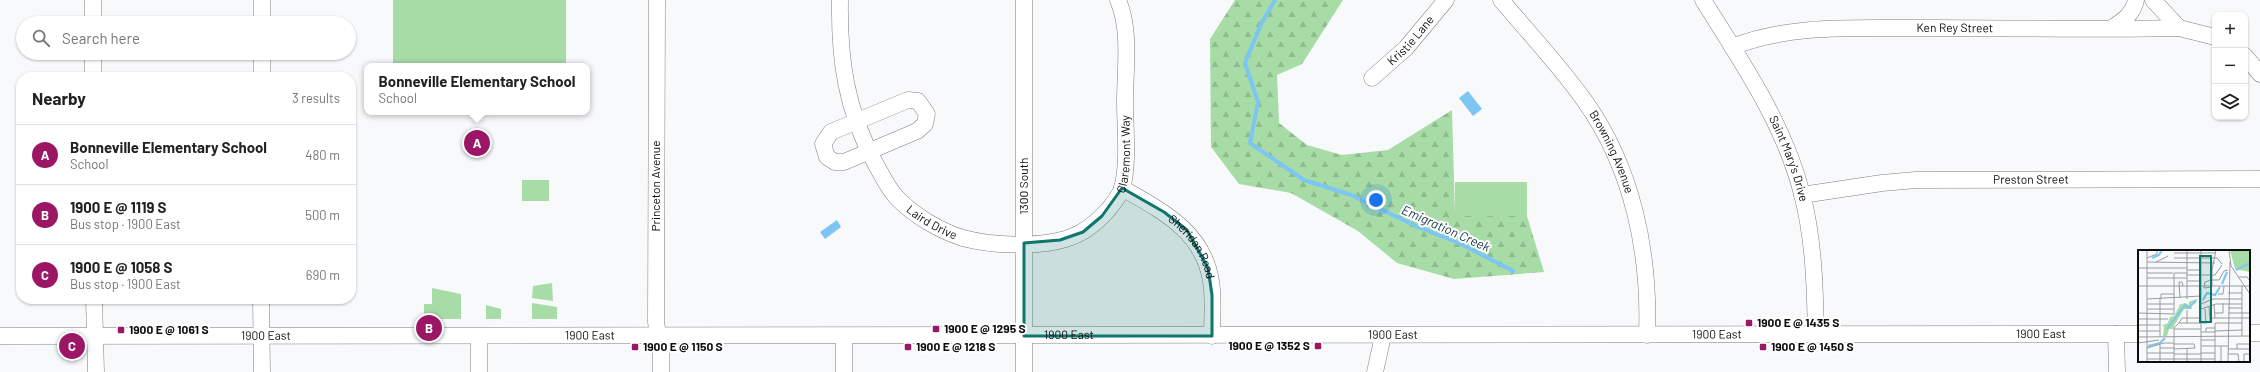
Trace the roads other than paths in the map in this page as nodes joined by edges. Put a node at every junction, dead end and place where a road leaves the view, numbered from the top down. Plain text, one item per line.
1 (93, 0) edge
2 (262, 0) edge
3 (657, 0) edge
4 (840, 0) edge
5 (1024, 0) edge
6 (1118, 0) edge
7 (1446, 0) edge
8 (1501, 0) edge
9 (1703, 0) edge
10 (2136, 0) edge
11 (2154, 0) edge
12 (93, 16) edge
13 (262, 16) edge
14 (2112, 28) junction
15 (2179, 28) junction
16 (2212, 36) edge
17 (1732, 47) junction
18 (2251, 55) edge
19 (93, 60) edge
20 (262, 60) edge
21 (92, 72) edge
22 (262, 72) edge
23 (2260, 74) edge
24 (1372, 78) dead end
25 (857, 122) junction
26 (869, 152) junction
27 (2260, 179) edge
28 (1122, 188) junction
29 (1802, 194) junction
30 (1024, 243) junction
31 (94, 304) edge
32 (261, 304) edge
33 (2116, 334) junction
34 (2138, 334) edge
35 (1647, 335) junction
36 (1816, 335) junction
37 (0, 336) edge
38 (96, 336) junction
39 (262, 336) junction
40 (844, 336) junction
41 (1024, 336) junction
42 (1212, 336) junction
43 (1383, 336) junction
44 (479, 337) junction
45 (658, 337) junction
46 (96, 372) edge
47 (262, 372) edge
48 (479, 372) edge
49 (661, 372) edge
50 (844, 372) edge
51 (1024, 372) edge
52 (1375, 372) edge
53 (2117, 372) edge

1 - 12 street
2 - 13 street
3 - 45 street, Princeton Avenue
4 - 25 street, Laird Drive
5 - 30 street, 1300 South
6 - 28 street, Claremont Way
7 - 24 street, Kristie Lane
8 - 35 street, Browning Avenue
9 - 17 street, Saint Mary's Drive
10 - 14 street
11 - 15 street
14 - 15 street, Ken Rey Street
14 - 17 street, Ken Rey Street
15 - 16 street, Ken Rey Street
17 - 29 street, Saint Mary's Drive
18 - 23 street
19 - 21 street
20 - 22 street
25 - 26 street, Laird Drive
25 - 26 street
25 - 26 street
26 - 30 street, Laird Drive
27 - 29 street, Preston Street
28 - 30 street, Claremont Way
28 - 42 street, Sheridan Road
29 - 36 street, Saint Mary's Drive
30 - 41 street, 1300 South
31 - 38 street
32 - 39 street
33 - 34 street, 1900 East
33 - 36 street, 1900 East
33 - 53 street
35 - 36 street, 1900 East
35 - 43 street, 1900 East
37 - 38 street, 1900 East
38 - 39 street, 1900 East
38 - 46 street
39 - 44 street, 1900 East
39 - 47 street
40 - 41 street, 1900 East
40 - 45 street, 1900 East
40 - 50 street
41 - 42 street, 1900 East
41 - 51 street, 1300 South
42 - 43 street, 1900 East
43 - 52 street
44 - 45 street, 1900 East
44 - 48 street
45 - 49 street, Princeton Avenue

